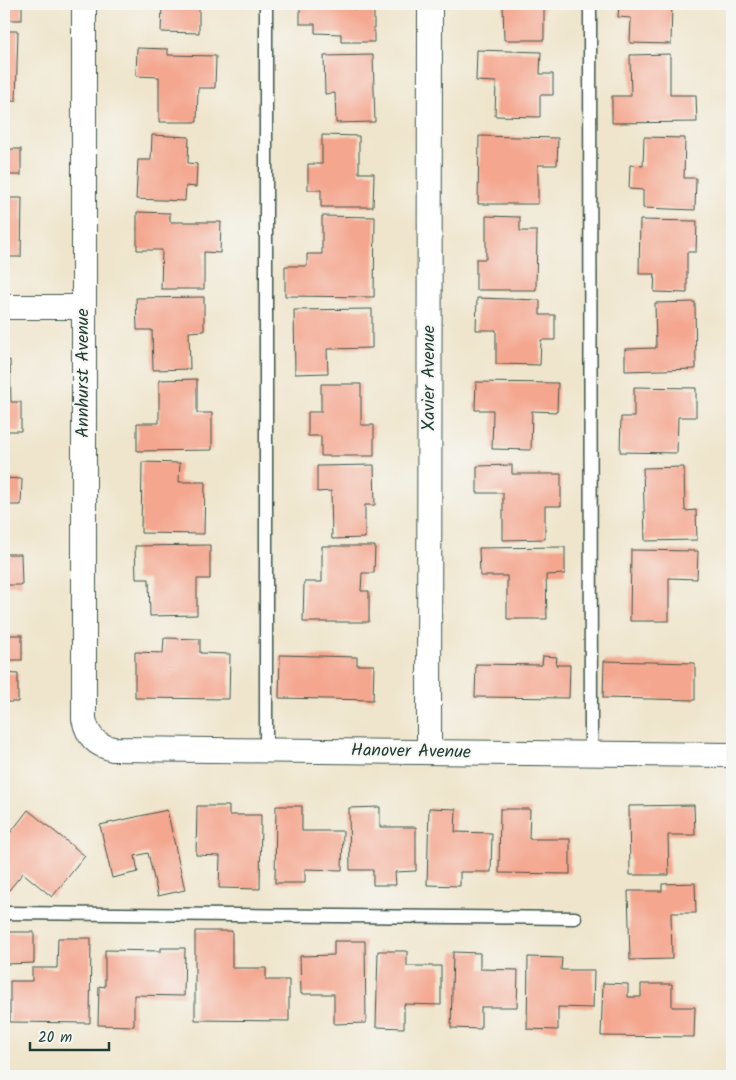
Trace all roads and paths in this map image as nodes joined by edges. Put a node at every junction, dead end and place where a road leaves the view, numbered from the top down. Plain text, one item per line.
1 (84, 4) edge
2 (266, 4) edge
3 (430, 4) edge
4 (590, 4) edge
5 (4, 307) edge
6 (83, 307) junction
7 (92, 740) joint
8 (266, 750) junction
9 (428, 752) junction
10 (591, 753) junction
11 (732, 754) edge
12 (4, 913) edge
13 (575, 918) dead end

1 - 6 street, Annhurst Avenue
2 - 8 lane
3 - 9 street, Xavier Avenue
4 - 10 lane
5 - 6 street
6 - 7 street, Annhurst Avenue
7 - 8 street, Hanover Avenue
8 - 9 street, Hanover Avenue
9 - 10 street, Hanover Avenue
10 - 11 street, Hanover Avenue
12 - 13 lane

